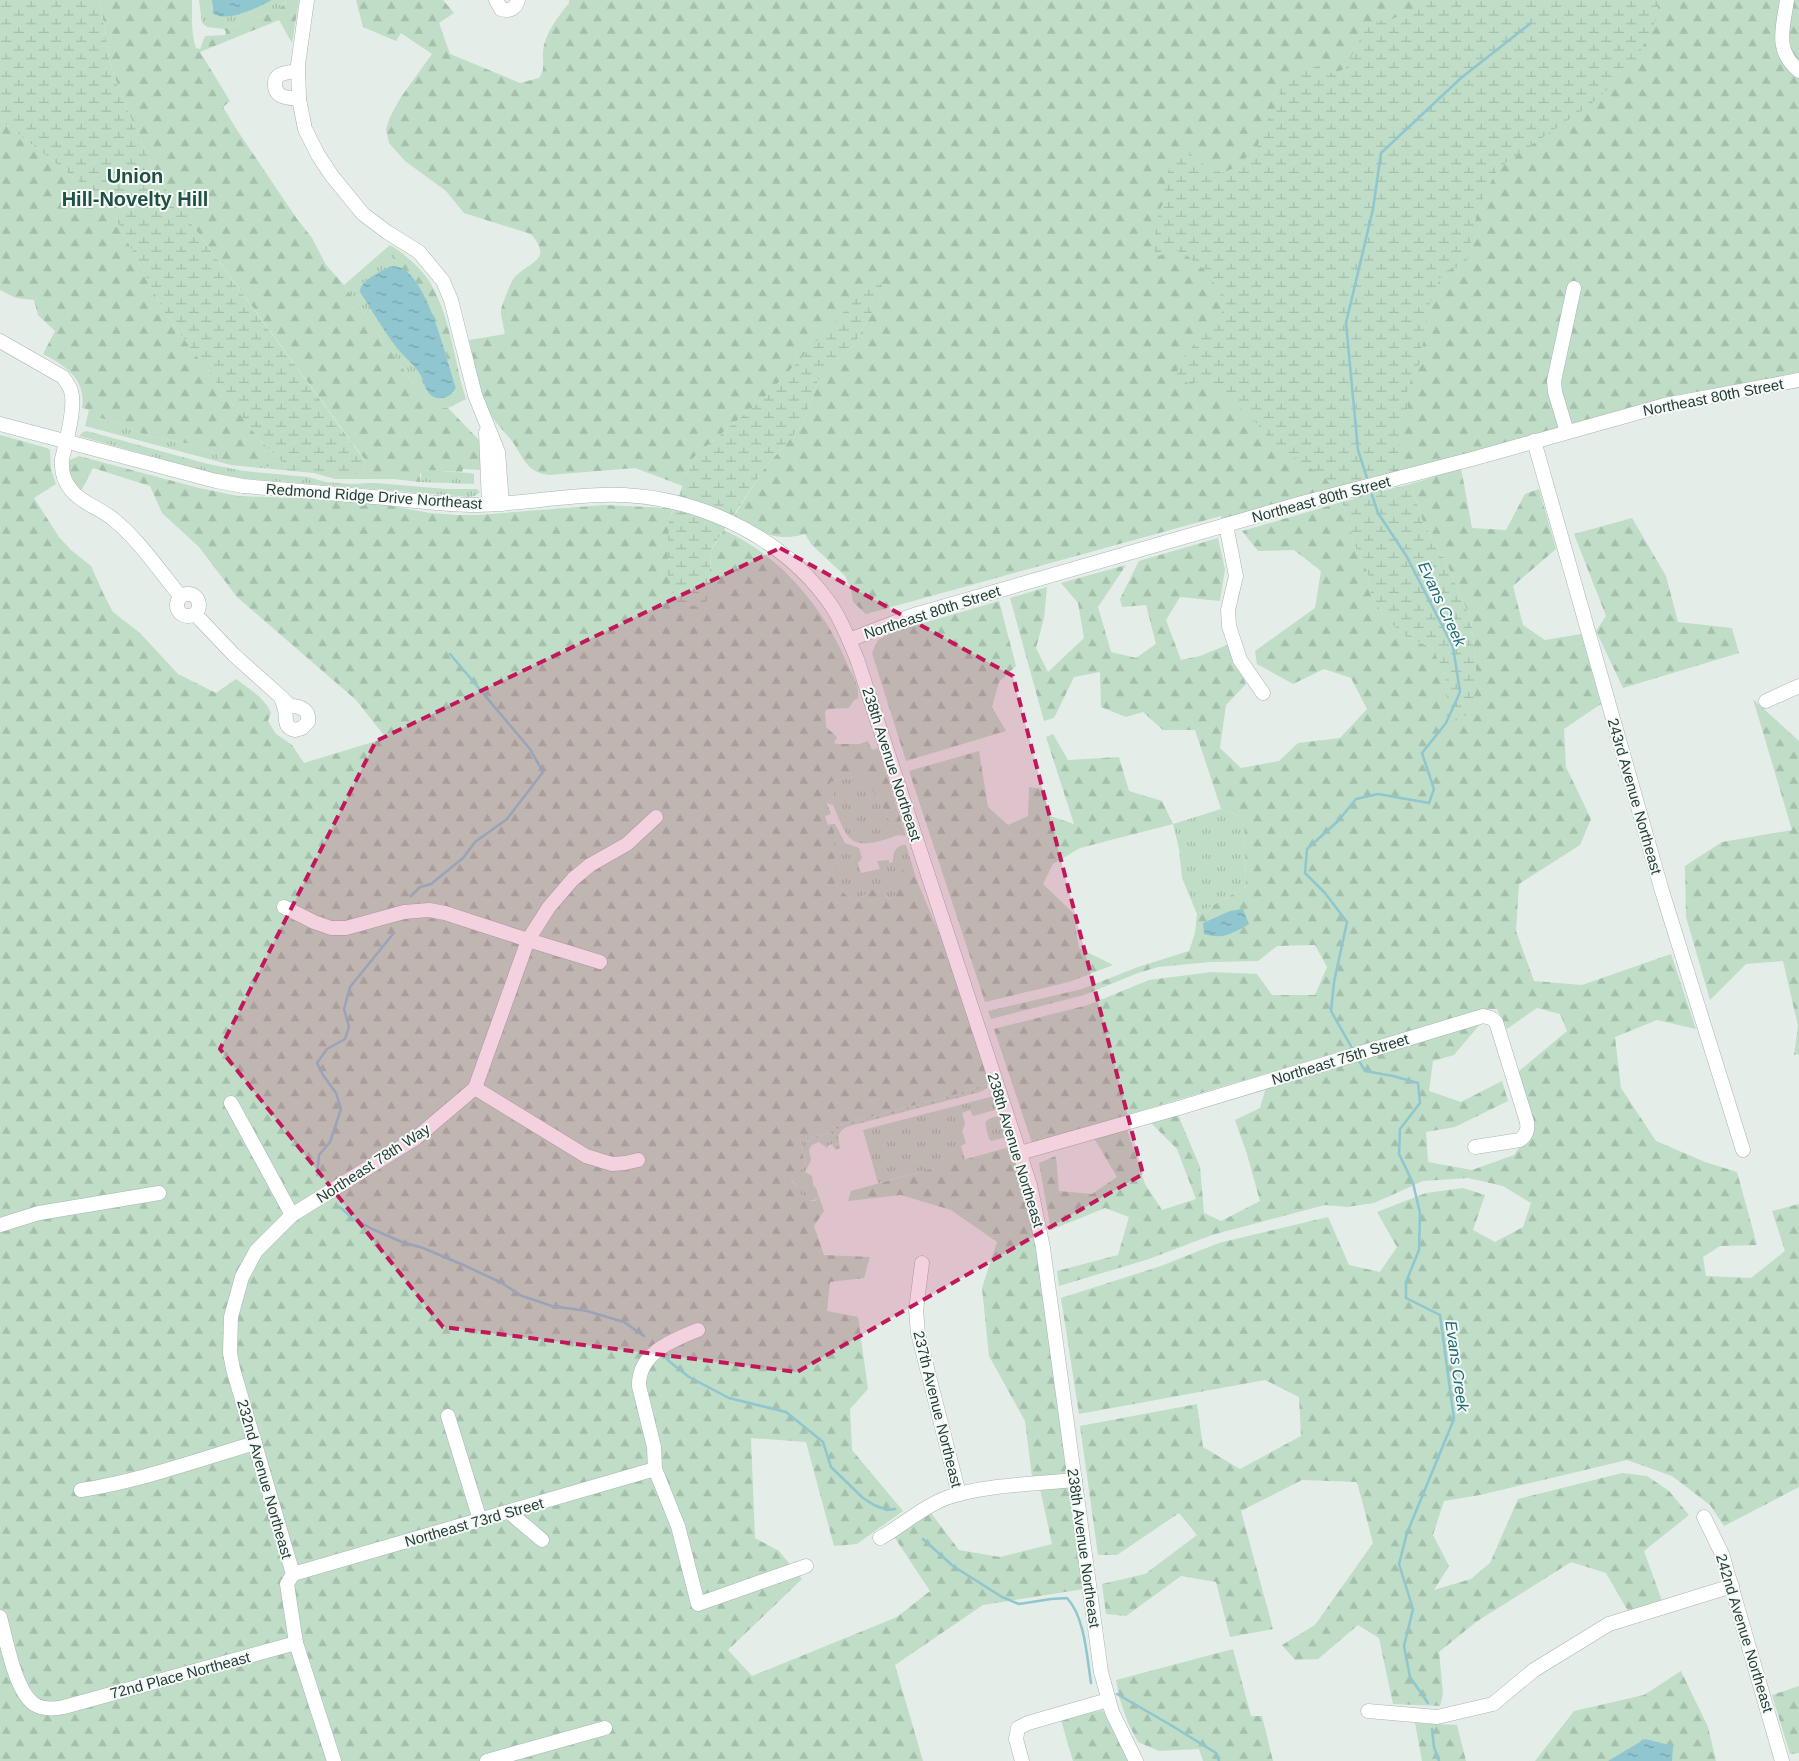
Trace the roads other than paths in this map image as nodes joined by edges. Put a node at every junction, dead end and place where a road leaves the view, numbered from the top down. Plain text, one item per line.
1 (307, 0) edge
2 (496, 0) edge
3 (518, 0) edge
4 (1787, 0) edge
5 (298, 71) junction
6 (1799, 71) edge
7 (299, 99) junction
8 (1574, 288) dead end
9 (0, 341) edge
10 (1799, 380) edge
11 (0, 424) edge
12 (1567, 432) junction
13 (66, 441) junction
14 (1534, 441) junction
15 (496, 504) junction
16 (1226, 525) junction
17 (849, 640) junction
18 (1799, 686) edge
19 (1262, 693) dead end
20 (281, 697) dead end
21 (1766, 701) dead end
22 (656, 818) dead end
23 (284, 907) dead end
24 (528, 940) junction
25 (600, 962) dead end
26 (476, 1088) junction
27 (231, 1102) dead end
28 (1475, 1147) dead end
29 (1743, 1150) dead end
30 (1020, 1153) junction
31 (638, 1160) dead end
32 (159, 1193) dead end
33 (292, 1215) junction
34 (0, 1225) edge
35 (922, 1263) dead end
36 (698, 1330) dead end
37 (233, 1369) joint
38 (448, 1416) dead end
39 (254, 1443) junction
40 (655, 1469) junction
41 (1075, 1480) junction
42 (81, 1490) dead end
43 (960, 1494) junction
44 (508, 1512) junction
45 (1704, 1517) dead end
46 (480, 1520) junction
47 (880, 1538) dead end
48 (542, 1540) dead end
49 (806, 1566) dead end
50 (293, 1574) junction
51 (1732, 1586) junction
52 (0, 1617) edge
53 (296, 1643) junction
54 (1108, 1700) junction
55 (1368, 1711) dead end
56 (605, 1728) dead end
57 (1781, 1757) edge
58 (334, 1761) edge
59 (487, 1761) edge
60 (1022, 1761) edge
61 (1136, 1761) edge

1 - 5 street
2 - 3 street
4 - 6 street
5 - 7 street
5 - 7 street
7 - 15 street
8 - 12 street
9 - 13 street
10 - 12 street, Northeast 80th Street
11 - 13 street, Redmond Ridge Drive Northeast
12 - 14 street, Northeast 80th Street
13 - 15 street, Redmond Ridge Drive Northeast
13 - 20 street
14 - 16 street, Northeast 80th Street
14 - 29 street, 243rd Avenue Northeast
15 - 17 street, Redmond Ridge Drive Northeast
16 - 17 street, Northeast 80th Street
16 - 19 street
17 - 30 street, 238th Avenue Northeast
18 - 21 street
22 - 24 street
23 - 24 street
24 - 25 street
24 - 26 street
26 - 31 street
26 - 33 street, Northeast 78th Way
27 - 33 street
28 - 30 street, Northeast 75th Street
30 - 41 street, 238th Avenue Northeast
32 - 34 street
33 - 37 street, Northeast 78th Way
35 - 43 street, 237th Avenue Northeast
36 - 40 street
37 - 39 street, 232nd Avenue Northeast
38 - 46 street
39 - 42 street
39 - 50 street, 232nd Avenue Northeast
40 - 44 street, Northeast 73rd Street
40 - 49 street
41 - 43 street
41 - 54 street, 238th Avenue Northeast
43 - 47 street
44 - 46 street, Northeast 73rd Street
44 - 48 street
45 - 51 street, 242nd Avenue Northeast
46 - 50 street, Northeast 73rd Street
50 - 53 street, 232nd Avenue Northeast
51 - 55 street
51 - 57 street, 242nd Avenue Northeast
52 - 53 street, 72nd Place Northeast
53 - 58 street, 232nd Avenue Northeast
54 - 60 street
54 - 61 street, 238th Avenue Northeast
56 - 59 street

